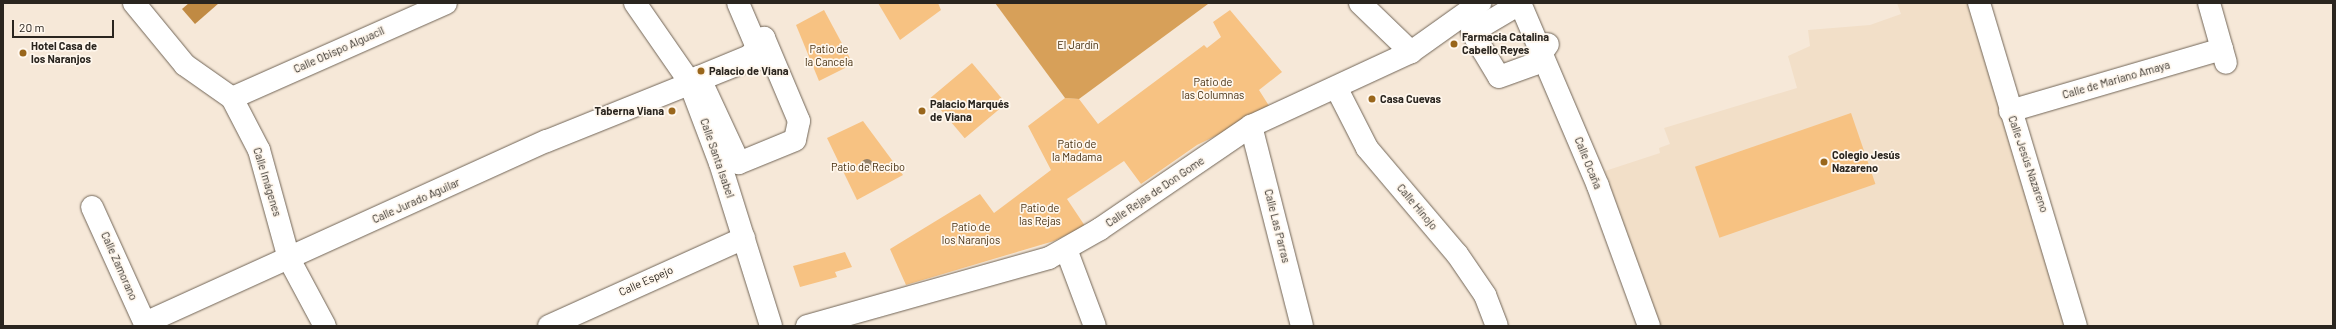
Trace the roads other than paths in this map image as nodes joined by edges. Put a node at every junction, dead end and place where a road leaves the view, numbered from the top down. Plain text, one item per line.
1 (134, 3) edge
2 (446, 3) edge
3 (635, 3) edge
4 (738, 3) edge
5 (1360, 3) edge
6 (1480, 3) edge
7 (1520, 3) edge
8 (1530, 3) edge
9 (1979, 3) edge
10 (2209, 3) edge
11 (1542, 50) junction
12 (760, 52) junction
13 (1411, 52) junction
14 (695, 80) junction
15 (1337, 88) junction
16 (232, 98) junction
17 (2010, 111) junction
18 (1251, 126) junction
19 (728, 160) junction
20 (92, 207) dead end
21 (744, 238) junction
22 (1066, 249) junction
23 (289, 259) junction
24 (146, 325) edge
25 (325, 326) edge
26 (549, 326) edge
27 (771, 326) edge
28 (807, 326) edge
29 (1095, 326) edge
30 (1302, 326) edge
31 (1497, 326) edge
32 (1649, 326) edge
33 (2076, 326) edge

1 - 16 street, Calle Imágenes
2 - 16 street, Calle Obispo Alguacil
3 - 14 street, Calle Santa Isabel
4 - 12 street
5 - 13 street
6 - 13 street, Calle Rejas de Don Gome
7 - 11 street, Calle Ocaña
7 - 11 street
8 - 11 street
9 - 17 street, Calle Jesús Nazareno
10 - 17 street, Calle de Mariano Amaya
11 - 32 street, Calle Ocaña
12 - 14 street, Calle Jurado Aguilar
12 - 19 street
13 - 15 street, Calle Rejas de Don Gome
14 - 19 street, Calle Santa Isabel
14 - 23 street, Calle Jurado Aguilar
15 - 18 street, Calle Rejas de Don Gome
15 - 31 street, Calle Hinojo
16 - 23 street, Calle Imágenes
17 - 33 street, Calle Jesús Nazareno
18 - 22 street, Calle Rejas de Don Gome
18 - 30 street, Calle Las Parras
19 - 21 street, Calle Santa Isabel
20 - 24 street, Calle Zamorano
21 - 26 street, Calle Espejo
21 - 27 street, Calle Santa Isabel
22 - 28 street, Calle Rejas de Don Gome
22 - 29 street
23 - 24 street, Calle Jurado Aguilar
23 - 25 street, Calle Imágenes

